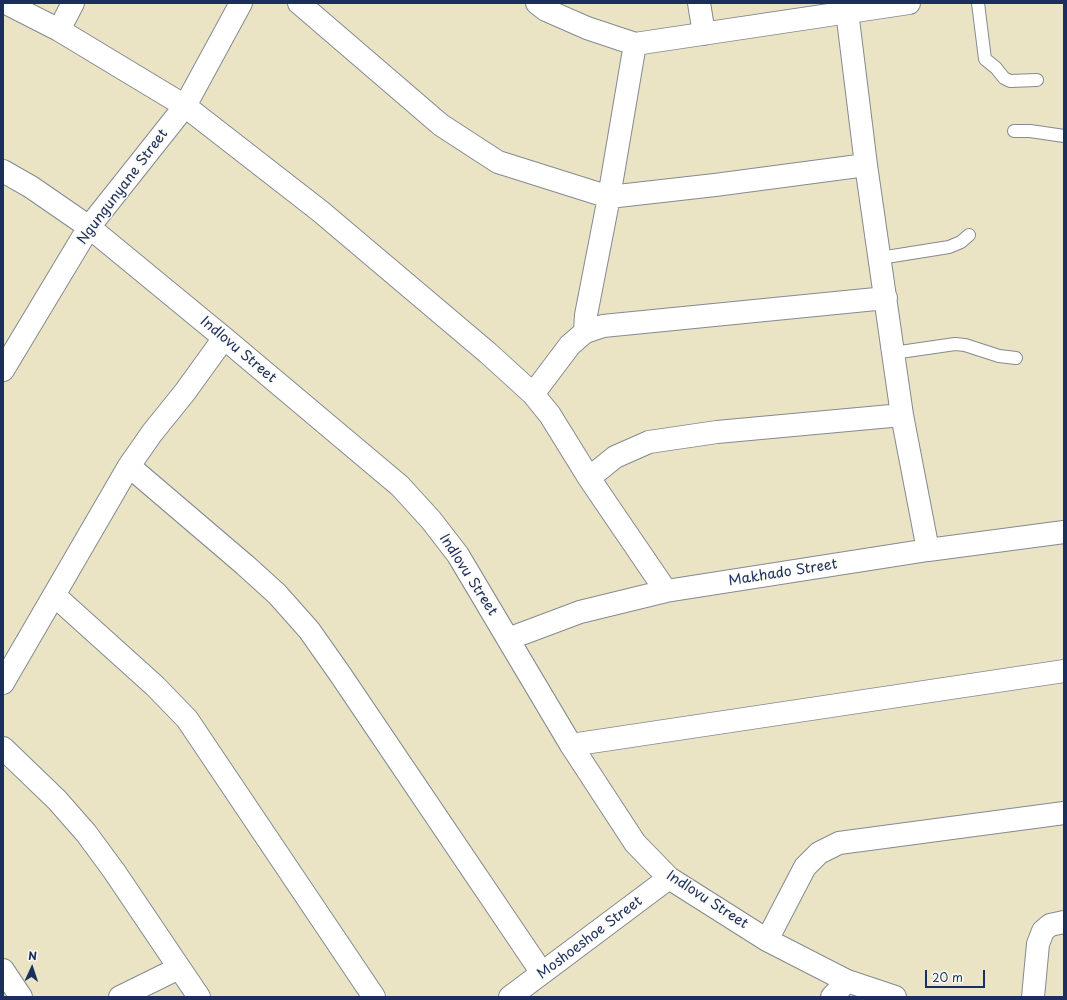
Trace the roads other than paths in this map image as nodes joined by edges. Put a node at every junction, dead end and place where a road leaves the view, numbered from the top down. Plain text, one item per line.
1 (6, 3) edge
2 (73, 3) edge
3 (241, 3) edge
4 (299, 3) edge
5 (699, 3) edge
6 (909, 3) edge
7 (978, 3) edge
8 (542, 5) edge
9 (847, 8) edge
10 (58, 30) junction
11 (704, 34) junction
12 (635, 44) junction
13 (1037, 80) dead end
14 (185, 106) junction
15 (1014, 131) dead end
16 (1064, 136) edge
17 (866, 164) junction
18 (3, 171) edge
19 (609, 197) junction
20 (90, 228) junction
21 (969, 234) dead end
22 (880, 258) junction
23 (886, 298) junction
24 (585, 332) junction
25 (224, 338) junction
26 (893, 353) junction
27 (1016, 358) dead end
28 (6, 360) edge
29 (533, 394) junction
30 (902, 415) junction
31 (129, 466) junction
32 (589, 478) junction
33 (1064, 532) edge
34 (928, 550) junction
35 (666, 591) junction
36 (54, 595) junction
37 (508, 639) junction
38 (1064, 671) edge
39 (3, 683) edge
40 (571, 745) junction
41 (3, 748) edge
42 (1064, 813) edge
43 (670, 878) junction
44 (1064, 922) edge
45 (767, 940) junction
46 (179, 968) junction
47 (3, 970) edge
48 (542, 973) junction
49 (847, 981) junction
50 (21, 997) edge
51 (120, 997) edge
52 (199, 997) edge
53 (374, 997) edge
54 (510, 997) edge
55 (832, 997) edge
56 (895, 997) edge
57 (1033, 997) edge

1 - 10 street
2 - 10 street
3 - 14 street, Ngungunyane Street
4 - 19 street
5 - 11 street
6 - 9 street
7 - 13 lane
8 - 12 street
9 - 11 street
9 - 17 street
10 - 14 street
11 - 12 street
12 - 19 street
14 - 20 street, Ngungunyane Street
14 - 29 street
15 - 16 lane
17 - 19 street
17 - 22 street
18 - 20 street, Indlovu Street
19 - 24 street
20 - 25 street, Indlovu Street
20 - 28 street, Ngungunyane Street
21 - 22 lane
22 - 23 street
23 - 24 street
23 - 26 street
24 - 29 street
25 - 31 street
25 - 37 street, Indlovu Street
26 - 27 lane
26 - 30 street
29 - 32 street
30 - 32 street
30 - 34 street
31 - 36 street
31 - 48 street
32 - 35 street
33 - 34 street, Makhado Street
34 - 35 street, Makhado Street
35 - 37 street, Makhado Street
36 - 39 street
36 - 53 street
37 - 40 street, Indlovu Street
38 - 40 street
40 - 43 street, Indlovu Street
41 - 46 street
42 - 45 street
43 - 45 street, Indlovu Street
43 - 48 street, Moshoeshoe Street
44 - 57 street
45 - 49 street, Indlovu Street
46 - 51 street
46 - 52 street
47 - 50 street
48 - 54 street, Moshoeshoe Street
49 - 55 street
49 - 56 street, Indlovu Street

